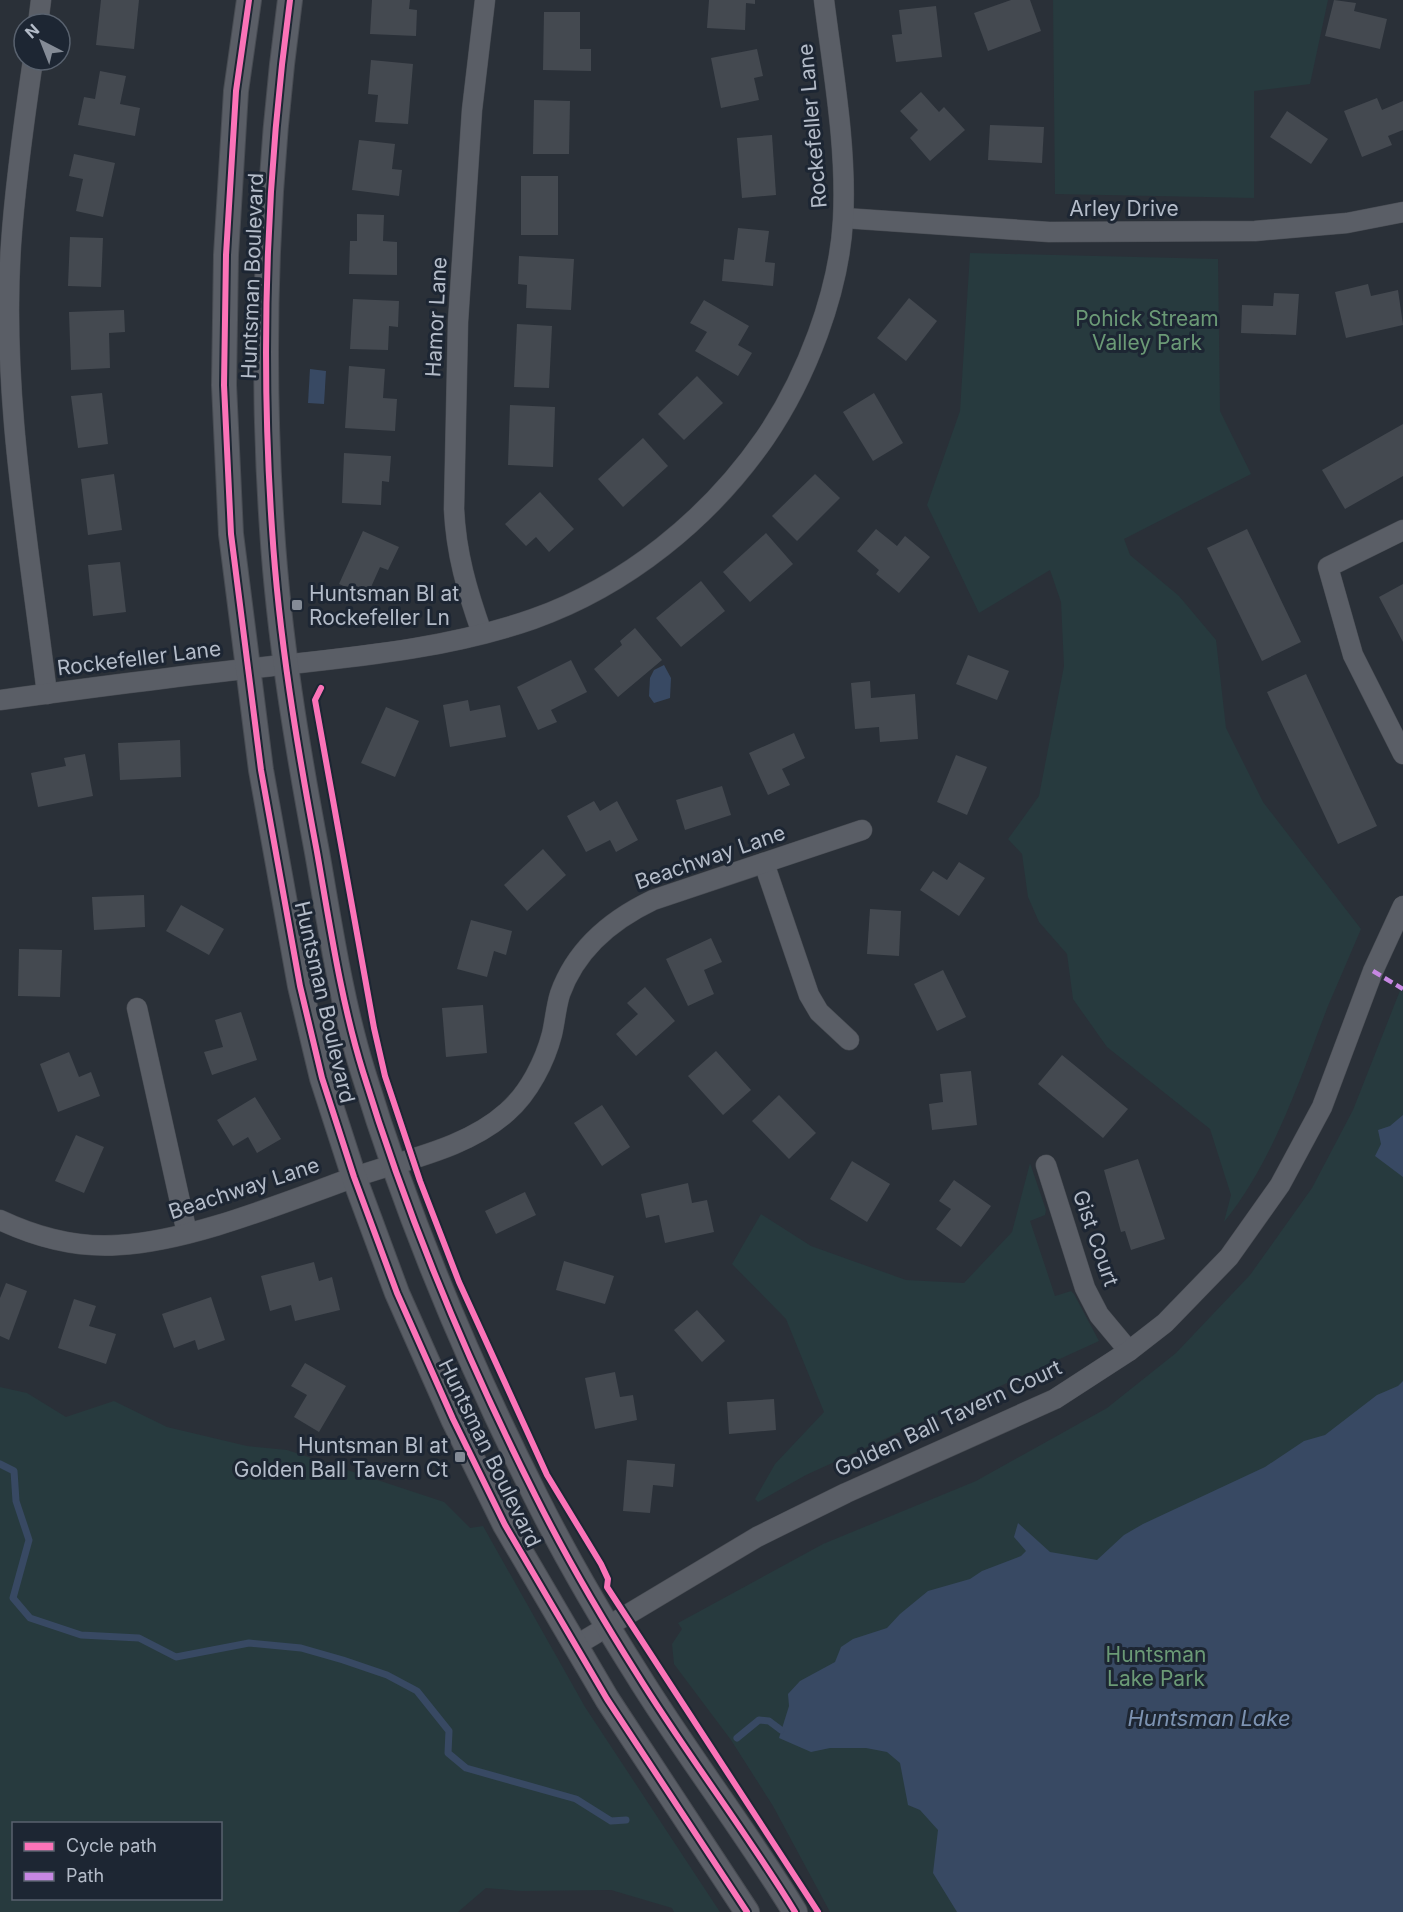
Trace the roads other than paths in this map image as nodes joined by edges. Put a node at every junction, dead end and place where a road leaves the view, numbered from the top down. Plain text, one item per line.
1 (249, 0) edge
2 (290, 0) edge
3 (485, 0) edge
4 (824, 0) edge
5 (31, 72) edge
6 (1403, 212) edge
7 (844, 218) junction
8 (5, 246) edge
9 (1403, 530) edge
10 (482, 633) junction
11 (286, 665) junction
12 (247, 669) junction
13 (47, 694) junction
14 (0, 700) edge
15 (1403, 754) edge
16 (862, 830) dead end
17 (764, 863) junction
18 (1403, 906) edge
19 (137, 1008) dead end
20 (849, 1040) dead end
21 (393, 1164) junction
22 (1046, 1165) dead end
23 (354, 1178) junction
24 (0, 1220) edge
25 (187, 1233) junction
26 (1128, 1351) junction
27 (609, 1626) junction
28 (575, 1646) junction
29 (747, 1912) edge
30 (795, 1912) edge

1 - 12 street, Huntsman Boulevard
2 - 11 street, Huntsman Boulevard
3 - 10 street, Hamor Lane
4 - 7 street, Rockefeller Lane
5 - 8 street
6 - 7 street, Arley Drive
7 - 10 street, Rockefeller Lane
8 - 13 street
9 - 15 street
10 - 11 street, Rockefeller Lane
11 - 12 street, Rockefeller Lane
11 - 21 street, Huntsman Boulevard
12 - 13 street, Rockefeller Lane
12 - 23 street, Huntsman Boulevard
13 - 14 street, Rockefeller Lane
16 - 17 street, Beachway Lane
17 - 20 street
17 - 21 street, Beachway Lane
18 - 26 street, Golden Ball Tavern Court
19 - 25 street
21 - 23 street, Beachway Lane
21 - 27 street, Huntsman Boulevard
22 - 26 street, Gist Court
23 - 25 street, Beachway Lane
23 - 28 street, Huntsman Boulevard
24 - 25 street, Beachway Lane
26 - 27 street, Golden Ball Tavern Court
27 - 28 street, Golden Ball Tavern Court
27 - 30 street, Huntsman Boulevard
28 - 29 street, Huntsman Boulevard

